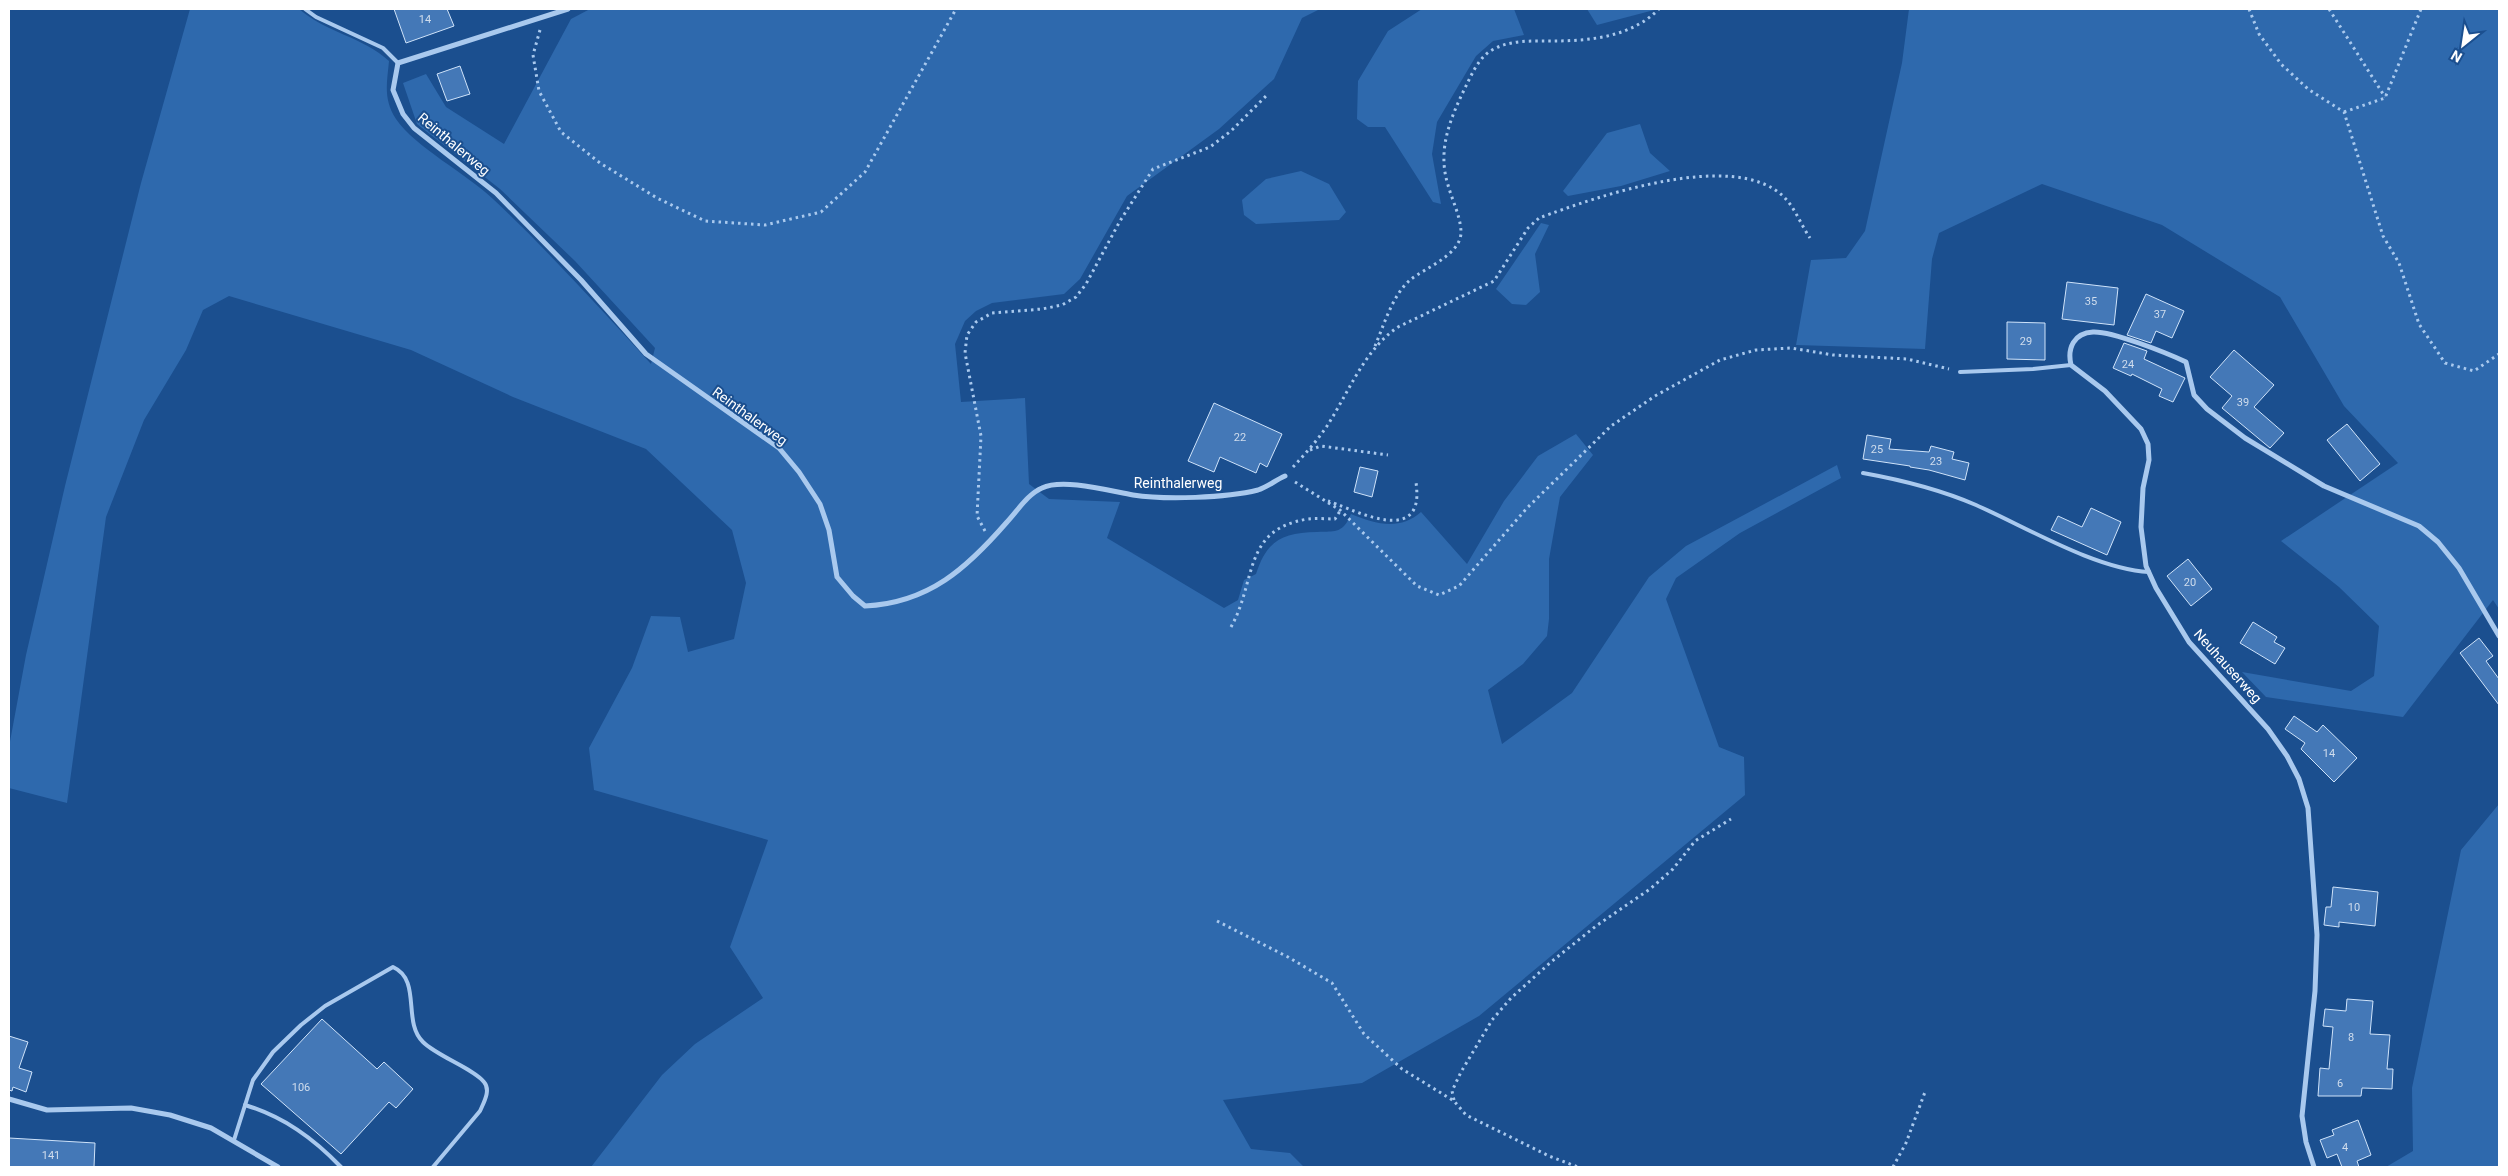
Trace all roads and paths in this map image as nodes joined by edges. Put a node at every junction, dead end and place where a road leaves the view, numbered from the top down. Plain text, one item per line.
1 (305, 9) edge
2 (568, 9) edge
3 (956, 9) edge
4 (1659, 9) edge
5 (2249, 9) edge
6 (2328, 9) edge
7 (2421, 9) edge
8 (544, 17) junction
9 (398, 63) junction
10 (1266, 96) dead end
11 (2385, 98) junction
12 (2344, 112) junction
13 (1810, 238) dead end
14 (1374, 348) junction
15 (2499, 354) edge
16 (2072, 365) junction
17 (1960, 372) joint
18 (1309, 450) junction
19 (1388, 455) dead end
20 (1863, 473) dead end
21 (1285, 476) junction
22 (1416, 482) dead end
23 (1324, 499) junction
24 (1340, 510) junction
25 (990, 540) junction
26 (2148, 572) junction
27 (1231, 627) dead end
28 (2499, 636) edge
29 (1731, 819) dead end
30 (1217, 921) dead end
31 (1925, 1092) dead end
32 (9, 1099) edge
33 (1454, 1101) junction
34 (245, 1105) junction
35 (234, 1140) junction
36 (278, 1167) edge
37 (341, 1167) edge
38 (433, 1167) edge
39 (1578, 1167) edge
40 (1893, 1167) edge
41 (2314, 1167) edge

1 - 9 lane
2 - 8 street
3 - 8 path
4 - 14 path
5 - 12 path
6 - 11 path
7 - 11 path
8 - 9 street
9 - 25 street, Reinthalerweg
10 - 25 path
11 - 12 path
12 - 15 path
13 - 14 path
14 - 18 path
16 - 17 lane
16 - 26 street, Neuhauserweg
16 - 28 street
17 - 24 path
18 - 19 path
18 - 21 path
20 - 26 lane
21 - 23 path
21 - 25 street, Reinthalerweg
22 - 23 path
23 - 24 path
24 - 27 path
26 - 41 street, Neuhauserweg
29 - 33 path
30 - 33 path
31 - 40 path
32 - 35 street
33 - 39 path
34 - 35 lane
34 - 37 lane
34 - 38 lane
35 - 36 street

